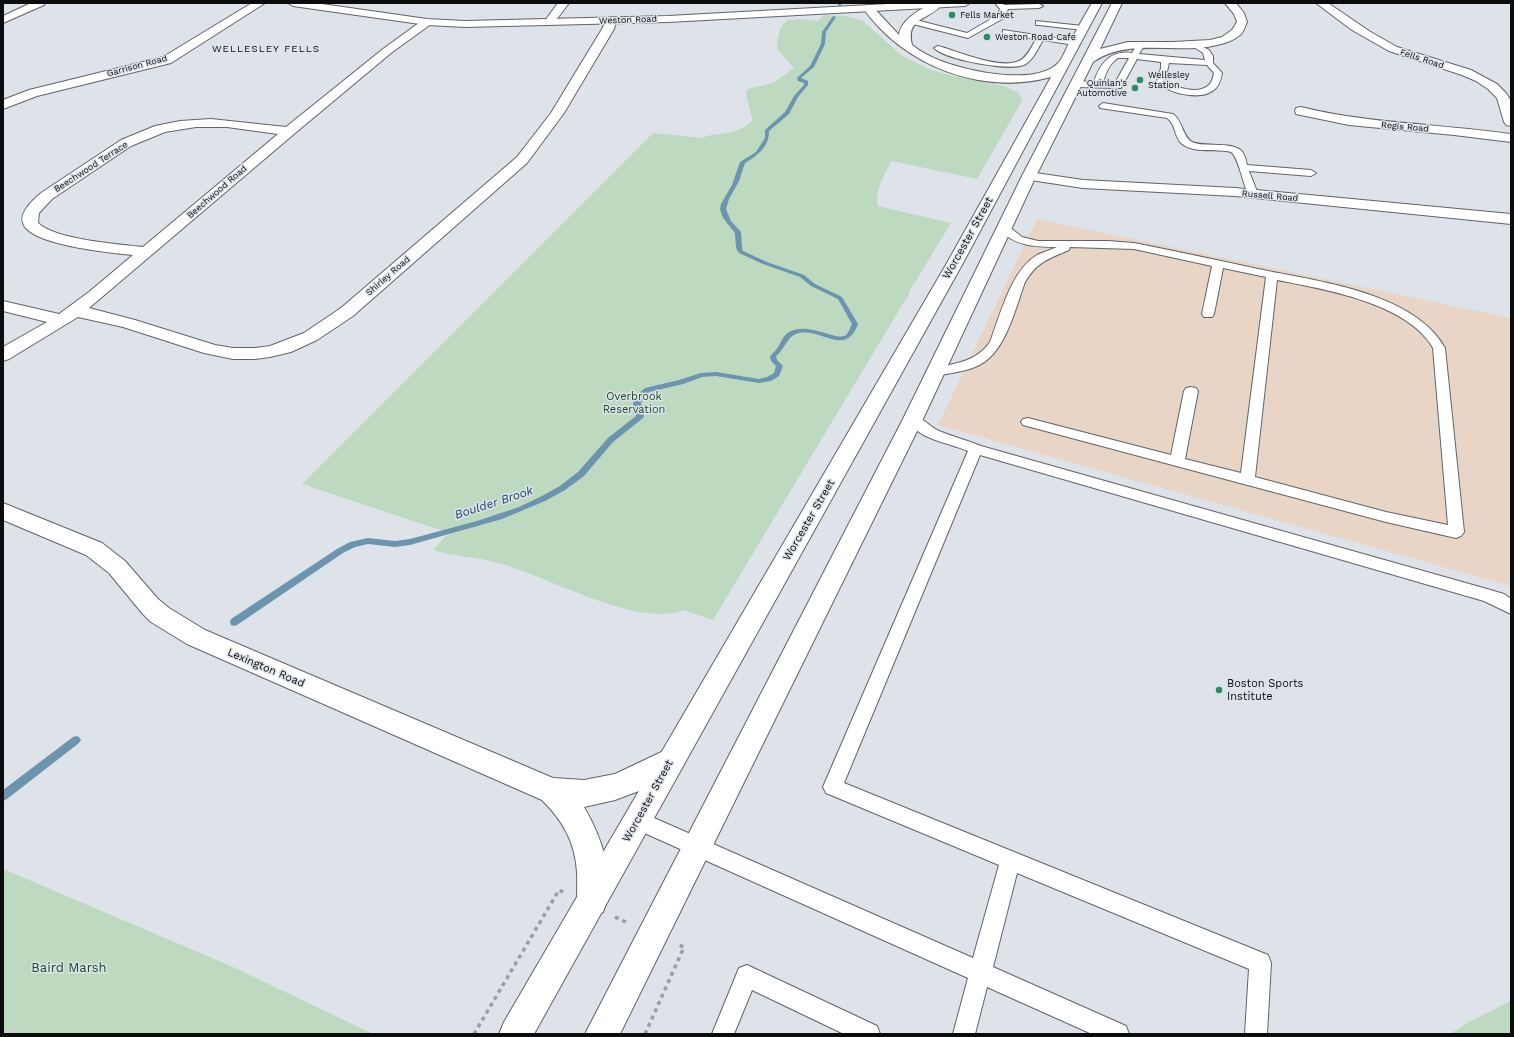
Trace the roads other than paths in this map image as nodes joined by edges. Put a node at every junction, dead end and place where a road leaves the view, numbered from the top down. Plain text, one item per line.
1 (40, 3) edge
2 (260, 3) edge
3 (293, 3) edge
4 (564, 3) edge
5 (952, 3) edge
6 (965, 3) edge
7 (1230, 3) edge
8 (1321, 3) edge
9 (929, 4) edge
10 (322, 5) edge
11 (1001, 5) edge
12 (1039, 6) dead end
13 (870, 10) junction
14 (1109, 17) edge
15 (3, 20) edge
16 (912, 20) junction
17 (611, 21) junction
18 (427, 22) junction
19 (549, 22) junction
20 (1039, 23) dead end
21 (1083, 28) junction
22 (1006, 32) dead end
23 (1040, 38) junction
24 (1074, 43) junction
25 (1141, 44) junction
26 (906, 45) junction
27 (1196, 45) junction
28 (938, 48) dead end
29 (1135, 56) junction
30 (1088, 60) junction
31 (1165, 60) junction
32 (985, 62) junction
33 (1209, 63) junction
34 (1063, 64) junction
35 (974, 74) junction
36 (995, 77) junction
37 (1076, 84) junction
38 (1098, 85) junction
39 (1185, 91) junction
40 (1181, 101) dead end
41 (3, 106) edge
42 (1103, 106) dead end
43 (1039, 107) junction
44 (1300, 111) dead end
45 (1511, 122) edge
46 (289, 131) junction
47 (1511, 138) edge
48 (1242, 167) junction
49 (1311, 173) dead end
50 (1029, 176) junction
51 (1253, 194) junction
52 (1511, 219) edge
53 (1004, 228) junction
54 (1075, 244) junction
55 (147, 252) junction
56 (1218, 264) junction
57 (1272, 275) junction
58 (3, 306) edge
59 (1208, 314) dead end
60 (69, 315) junction
61 (3, 355) edge
62 (936, 372) junction
63 (1191, 391) dead end
64 (913, 419) junction
65 (1028, 422) dead end
66 (976, 449) junction
67 (1177, 461) junction
68 (1247, 480) junction
69 (3, 511) edge
70 (1511, 607) edge
71 (672, 759) junction
72 (552, 791) junction
73 (638, 820) junction
74 (697, 846) junction
75 (1010, 860) junction
76 (592, 902) junction
77 (980, 973) junction
78 (516, 1034) edge
79 (602, 1034) edge
80 (723, 1034) edge
81 (869, 1034) edge
82 (964, 1034) edge
83 (1118, 1034) edge
84 (1256, 1034) edge

1 - 15 main road
2 - 41 main road, Garrison Road
3 - 10 main road, Weston Road
4 - 19 main road
5 - 6 main road, Weston Road
5 - 9 main road, Weston Road
7 - 27 main road
8 - 45 main road, Fells Road
9 - 13 main road, Weston Road
9 - 16 main road
10 - 18 main road, Weston Road
11 - 12 lane
11 - 16 lane
13 - 16 main road
13 - 17 main road, Weston Road
13 - 26 main road
14 - 21 main road, Worcester Street
14 - 25 main road
14 - 30 main road
16 - 26 main road
17 - 19 main road, Weston Road
17 - 60 main road, Shirley Road
18 - 19 main road, Weston Road
18 - 46 main road, Beechwood Road
20 - 21 lane
21 - 24 main road, Worcester Street
22 - 23 lane
23 - 24 lane
23 - 32 lane
24 - 34 main road, Worcester Street
25 - 27 main road
25 - 29 lane
25 - 30 main road
26 - 35 main road
27 - 33 lane
28 - 32 lane
29 - 31 lane
29 - 38 lane
29 - 38 lane
30 - 37 main road
31 - 33 lane
31 - 39 lane
32 - 35 lane
33 - 39 lane
34 - 36 main road
34 - 43 main road, Worcester Street
35 - 36 main road
36 - 43 main road
37 - 38 lane
37 - 50 main road
39 - 40 lane
42 - 48 lane
43 - 71 main road, Worcester Street
44 - 47 main road, Regis Road
46 - 55 main road, Beechwood Road
46 - 55 main road, Beechwood Terrace
48 - 49 lane
48 - 51 lane
50 - 51 main road, Russell Road
50 - 53 main road
51 - 52 main road, Russell Road
53 - 54 lane
53 - 62 main road
54 - 56 lane
54 - 62 lane
55 - 60 main road, Beechwood Road
56 - 57 lane
56 - 59 lane
57 - 68 lane
57 - 68 lane
58 - 60 main road, Shirley Road
60 - 61 main road, Beechwood Road
62 - 64 main road
63 - 67 lane
64 - 66 lane
64 - 74 main road
65 - 67 lane
66 - 70 lane
66 - 75 lane
67 - 68 lane
69 - 72 main road, Lexington Road
71 - 72 main road, Lexington Road
71 - 73 main road, Worcester Street
72 - 76 main road, Lexington Road
73 - 74 lane
73 - 76 main road, Worcester Street
74 - 77 lane
74 - 79 main road
75 - 77 lane
75 - 84 lane
76 - 78 main road, Worcester Street
77 - 82 lane
77 - 83 lane
80 - 81 lane

